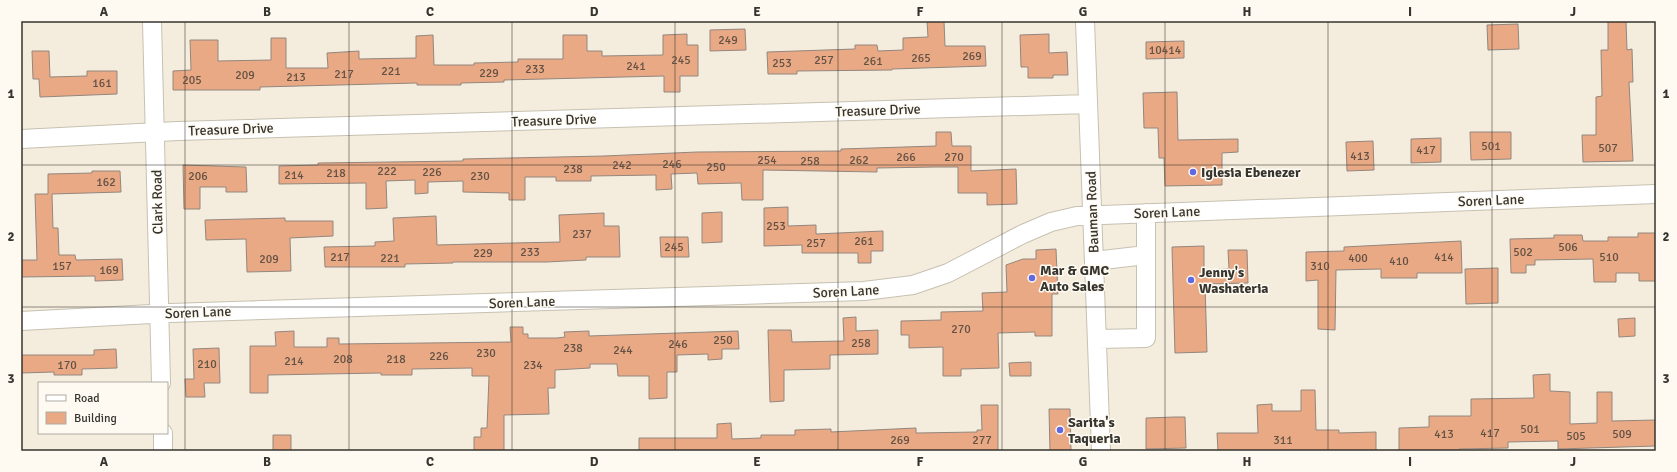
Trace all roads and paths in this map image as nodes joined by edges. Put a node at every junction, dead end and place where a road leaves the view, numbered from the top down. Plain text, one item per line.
1 (152, 21) edge
2 (1085, 21) edge
3 (1088, 104) junction
4 (155, 132) junction
5 (21, 139) edge
6 (1656, 194) edge
7 (1146, 213) junction
8 (1092, 215) junction
9 (1146, 255) junction
10 (1094, 260) junction
11 (160, 313) junction
12 (21, 321) edge
13 (1097, 339) junction
14 (161, 382) edge
15 (163, 434) edge
16 (163, 451) edge
17 (1101, 451) edge

1 - 4 street, Clark Road
2 - 3 street, Bauman Road
3 - 4 street, Treasure Drive
3 - 8 street, Bauman Road
4 - 5 street, Treasure Drive
4 - 11 street, Clark Road
6 - 7 street, Soren Lane
7 - 8 street, Soren Lane
7 - 9 street
8 - 10 street, Bauman Road
8 - 11 street, Soren Lane
9 - 10 street
9 - 13 street
10 - 13 street, Bauman Road
11 - 12 street, Soren Lane
11 - 14 street, Clark Road
13 - 17 street, Bauman Road
15 - 16 street

